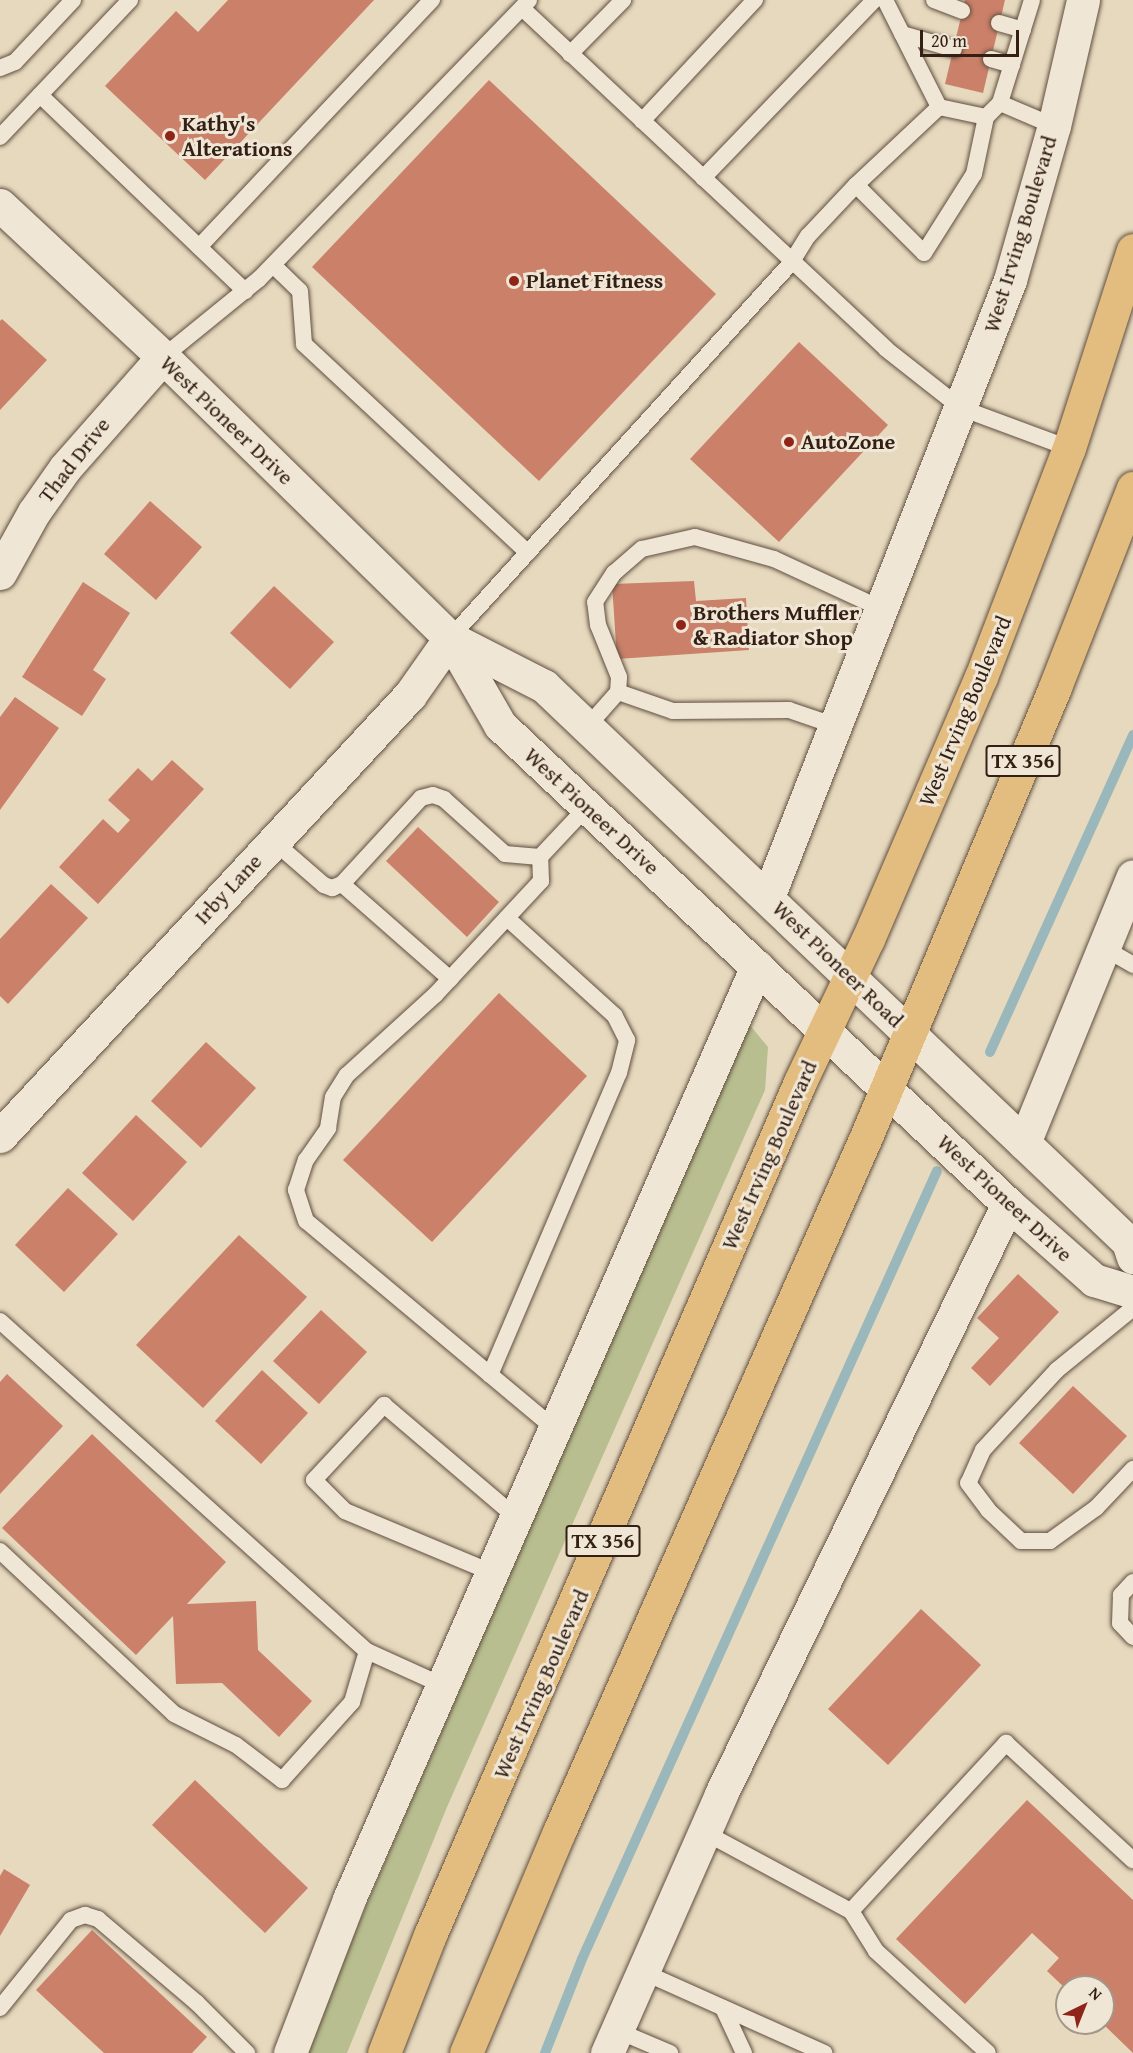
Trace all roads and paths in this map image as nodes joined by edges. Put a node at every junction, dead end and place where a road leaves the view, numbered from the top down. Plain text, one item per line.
1 (74, 0) edge
2 (130, 0) edge
3 (432, 0) edge
4 (622, 0) edge
5 (755, 0) edge
6 (874, 0) edge
7 (885, 0) edge
8 (934, 0) edge
9 (1032, 0) edge
10 (1083, 0) edge
11 (525, 4) edge
12 (962, 10) dead end
13 (999, 23) dead end
14 (1023, 30) junction
15 (902, 34) junction
16 (954, 49) dead end
17 (570, 54) junction
18 (991, 58) dead end
19 (1012, 65) junction
20 (0, 68) edge
21 (39, 95) junction
22 (1000, 103) junction
23 (939, 107) junction
24 (986, 117) junction
25 (642, 121) junction
26 (1054, 126) junction
27 (0, 137) edge
28 (703, 177) junction
29 (856, 186) junction
30 (0, 205) edge
31 (199, 247) junction
32 (1133, 250) edge
33 (791, 264) junction
34 (273, 265) junction
35 (245, 291) junction
36 (163, 357) junction
37 (961, 408) junction
38 (1069, 448) junction
39 (1133, 488) edge
40 (528, 553) junction
41 (0, 573) edge
42 (882, 609) junction
43 (450, 638) junction
44 (618, 692) junction
45 (836, 726) junction
46 (587, 727) junction
47 (587, 807) junction
48 (272, 840) junction
49 (540, 857) junction
50 (1133, 876) edge
51 (342, 884) junction
52 (768, 897) junction
53 (507, 918) junction
54 (1104, 948) junction
55 (1133, 965) edge
56 (757, 966) junction
57 (851, 976) junction
58 (450, 979) junction
59 (825, 1030) junction
60 (909, 1032) junction
61 (886, 1087) junction
62 (0, 1136) edge
63 (1024, 1143) junction
64 (1008, 1204) junction
65 (1133, 1257) edge
66 (1133, 1292) edge
67 (1133, 1308) edge
68 (0, 1321) edge
69 (490, 1375) junction
70 (555, 1429) junction
71 (1133, 1469) edge
72 (517, 1518) junction
73 (0, 1551) edge
74 (493, 1573) junction
75 (1133, 1582) edge
76 (1133, 1637) edge
77 (367, 1651) junction
78 (444, 1686) junction
79 (704, 1832) junction
80 (1133, 1860) edge
81 (851, 1911) junction
82 (641, 1971) junction
83 (0, 2008) edge
84 (723, 2008) junction
85 (611, 2042) edge
86 (247, 2053) edge
87 (290, 2053) edge
88 (384, 2053) edge
89 (466, 2053) edge
90 (670, 2053) edge
91 (744, 2053) edge
92 (824, 2053) edge
93 (988, 2053) edge

1 - 20 lane
2 - 21 lane
3 - 31 lane
4 - 17 lane
5 - 25 lane
6 - 28 lane
7 - 15 lane
8 - 12 lane
9 - 14 lane
10 - 26 street, West Irving Boulevard
11 - 17 lane
11 - 34 lane
13 - 14 lane
14 - 19 lane
15 - 16 lane
15 - 23 lane
17 - 25 lane
18 - 19 lane
19 - 22 lane
21 - 27 lane
21 - 31 lane
22 - 24 lane
22 - 26 lane
23 - 24 lane
23 - 29 lane
24 - 29 lane
25 - 28 lane
26 - 37 street, West Irving Boulevard
28 - 33 lane
29 - 33 lane
30 - 36 street, West Pioneer Drive
31 - 35 lane
32 - 38 main road, West Irving Boulevard / TX 356
33 - 37 lane
33 - 40 lane
34 - 35 lane
34 - 40 lane
35 - 36 lane
36 - 41 street, Thad Drive
36 - 43 street, West Pioneer Drive
37 - 38 lane
37 - 42 street, West Irving Boulevard
38 - 57 main road, West Irving Boulevard / TX 356
39 - 60 main road, TX 356
40 - 43 lane
42 - 44 lane
42 - 45 street, West Irving Boulevard
43 - 46 street, West Pioneer Drive
43 - 47 street, West Pioneer Drive
43 - 48 street, Irby Lane
44 - 45 lane
44 - 46 lane
45 - 52 street, West Irving Boulevard
46 - 52 street, West Pioneer Drive
47 - 49 lane
47 - 56 street, West Pioneer Drive
48 - 51 lane
48 - 62 street, Irby Lane
49 - 51 lane
49 - 53 lane
50 - 54 street
51 - 58 lane
52 - 57 street, West Pioneer Road
53 - 58 lane
53 - 69 lane
54 - 55 lane
54 - 63 street
56 - 59 street
56 - 70 street
57 - 59 main road, West Irving Boulevard / TX 356
57 - 60 street, West Pioneer Road
58 - 69 lane
59 - 61 street
59 - 88 main road, West Irving Boulevard / TX 356
60 - 61 main road, TX 356
60 - 63 street
61 - 64 street, West Pioneer Drive
61 - 89 main road, TX 356
63 - 65 street
64 - 66 street, West Pioneer Drive
64 - 79 street
67 - 71 lane
68 - 77 lane
69 - 70 lane
70 - 72 street
72 - 74 street
72 - 74 lane
73 - 77 lane
74 - 78 street
75 - 76 lane
77 - 78 lane
78 - 87 street
79 - 81 lane
79 - 82 street
80 - 81 lane
81 - 93 lane
82 - 84 lane
82 - 85 street
83 - 86 lane
84 - 91 lane
84 - 92 lane
85 - 90 lane

